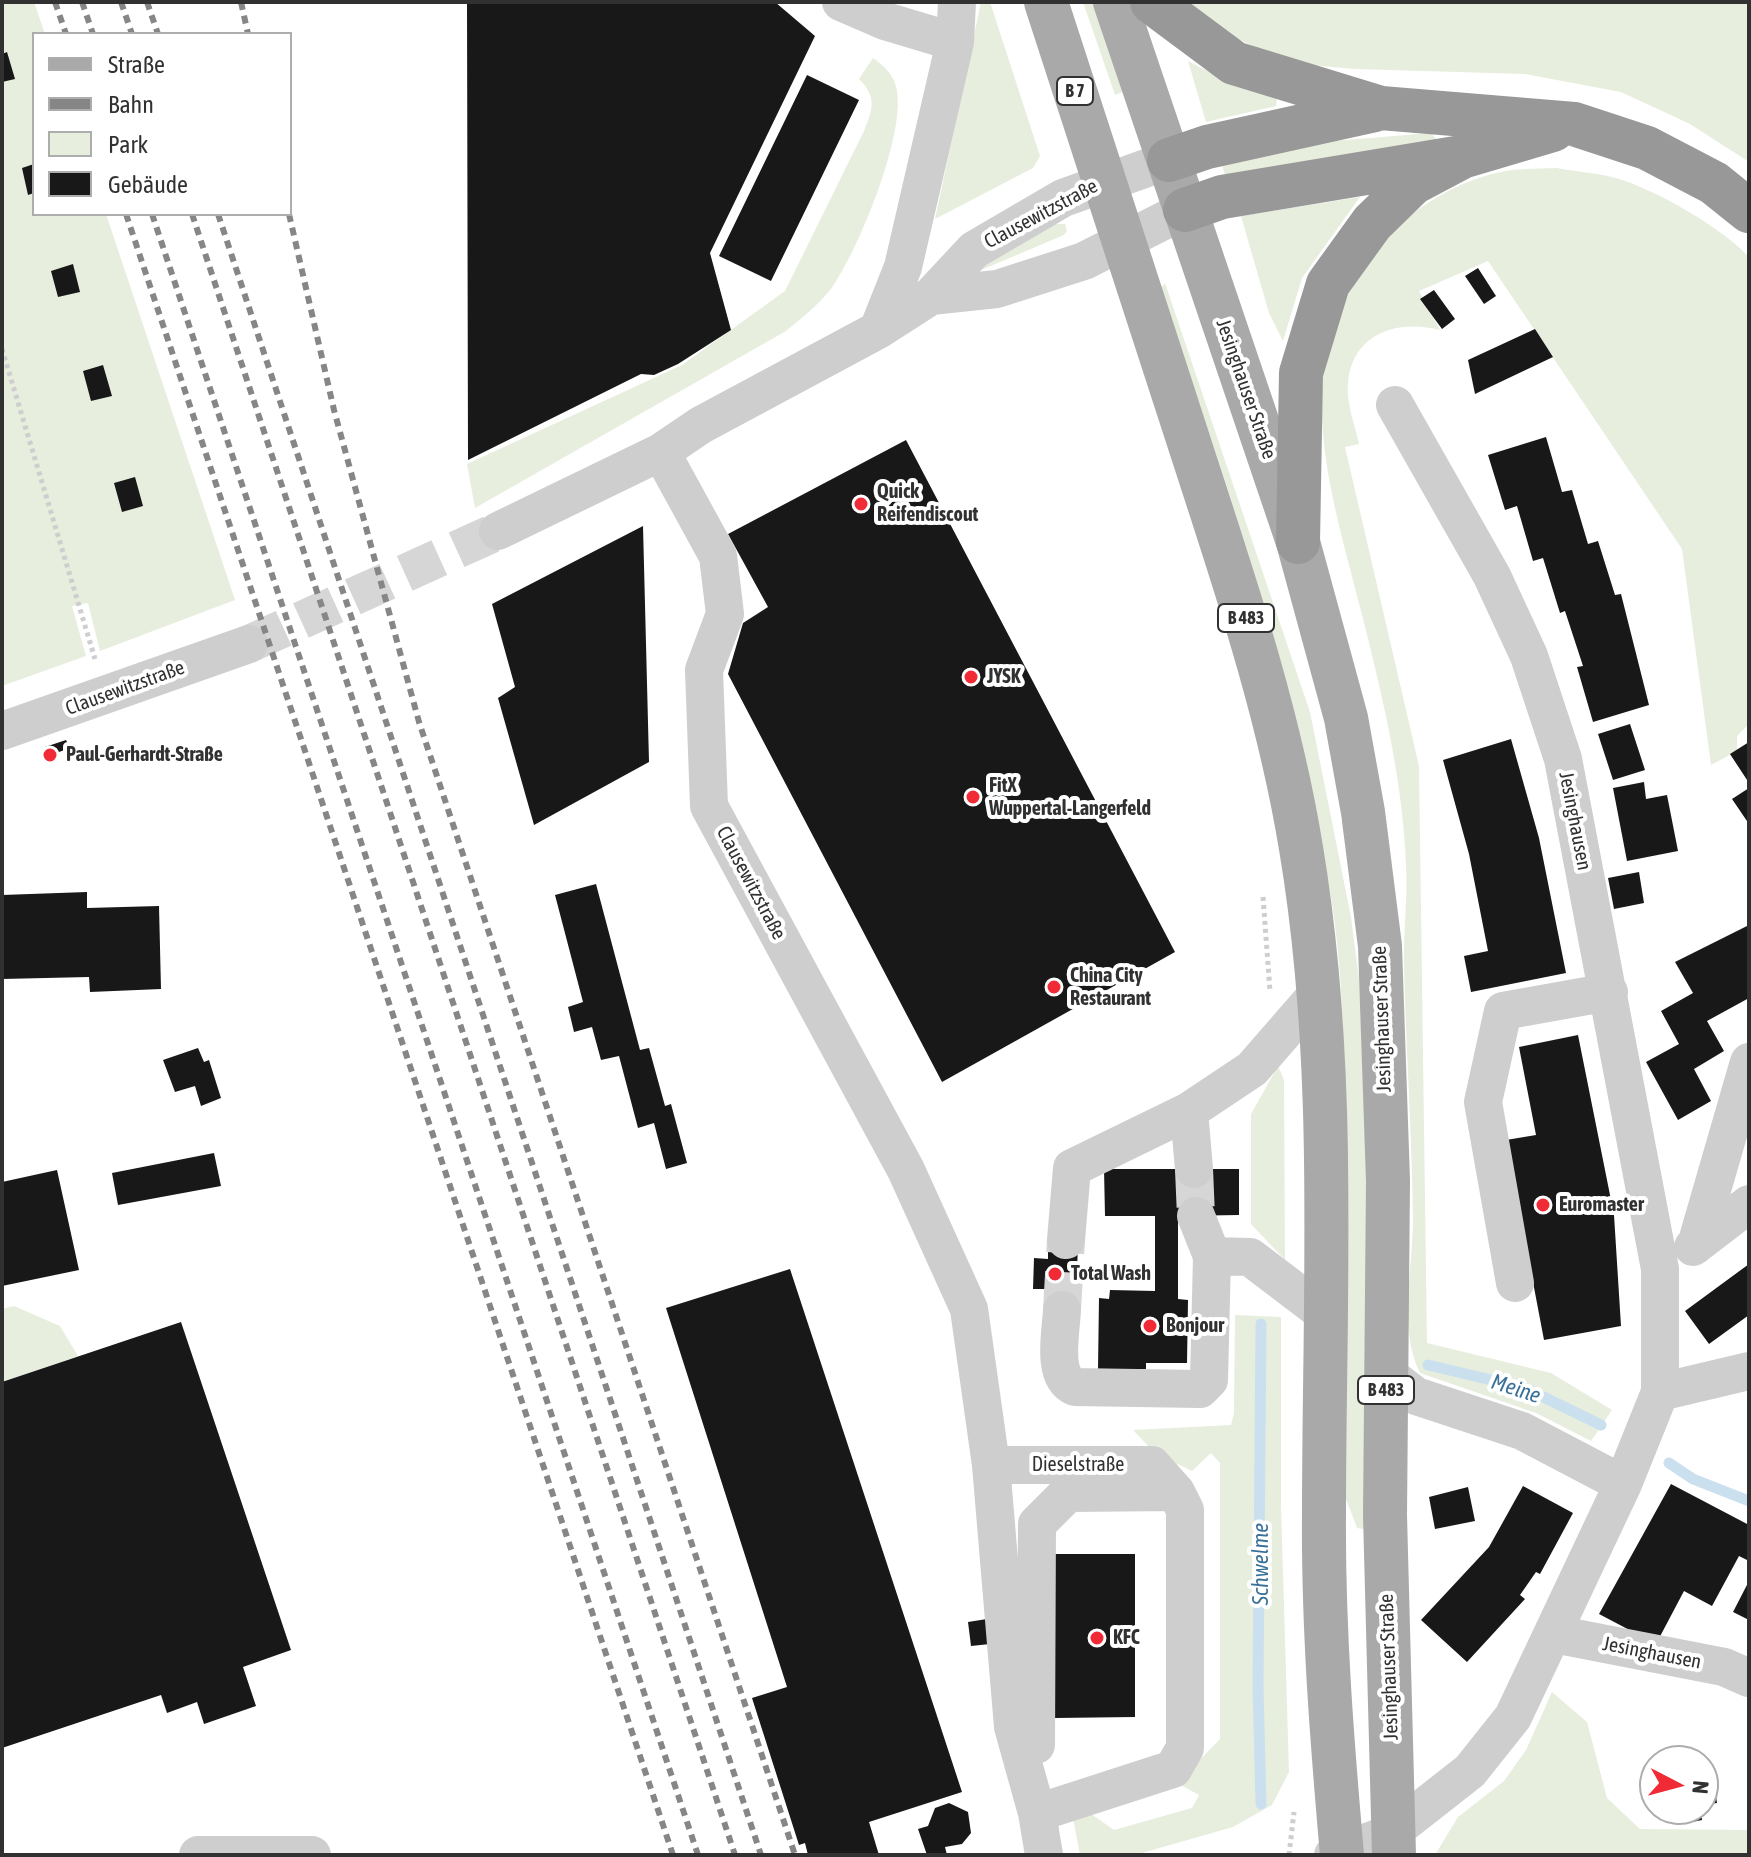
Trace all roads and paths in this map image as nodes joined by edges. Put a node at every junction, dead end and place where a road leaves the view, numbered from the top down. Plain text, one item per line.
1 (841, 2) edge
2 (957, 2) edge
3 (1046, 2) edge
4 (1115, 2) edge
5 (1152, 2) edge
6 (955, 42) junction
7 (1381, 108) junction
8 (1574, 124) junction
9 (1462, 157) junction
10 (1169, 160) junction
11 (1104, 181) junction
12 (1185, 210) junction
13 (1749, 211) edge
14 (1124, 242) junction
15 (931, 296) junction
16 (878, 330) junction
17 (2, 349) edge
18 (1395, 405) dead end
19 (661, 452) junction
20 (498, 531) tunnel mouth
21 (1298, 542) junction
22 (249, 644) tunnel mouth
23 (106, 694) junction
24 (2, 731) edge
25 (1319, 992) junction
26 (1609, 992) junction
27 (1749, 1062) edge
28 (1189, 1111) junction
29 (1194, 1169) tunnel mouth
30 (1749, 1204) edge
31 (1196, 1216) tunnel mouth
32 (1066, 1240) tunnel mouth
33 (1696, 1245) junction
34 (1212, 1256) junction
35 (1660, 1269) junction
36 (1515, 1283) dead end
37 (1062, 1310) tunnel mouth
38 (1325, 1314) junction
39 (1749, 1371) edge
40 (1386, 1373) junction
41 (1660, 1392) junction
42 (991, 1465) junction
43 (1623, 1484) junction
44 (1176, 1492) junction
45 (1554, 1634) junction
46 (1749, 1678) edge
47 (1034, 1804) junction
48 (1393, 1844) edge
49 (1339, 1854) edge
50 (198, 1855) edge
51 (312, 1855) edge
52 (1044, 1855) edge

1 - 6 street
2 - 6 street
3 - 11 main road, B 7
4 - 10 main road, Jesinghauser Straße
5 - 7 highway
6 - 16 street
7 - 8 highway
7 - 10 highway
8 - 9 highway
8 - 13 highway
9 - 12 highway
9 - 21 highway
10 - 11 street, Clausewitzstraße
10 - 12 main road, Jesinghauser Straße
11 - 14 main road, B 7
11 - 15 street, Clausewitzstraße
12 - 14 street
12 - 21 main road, Jesinghauser Straße / B 483
14 - 15 street, Clausewitzstraße
14 - 25 main road, B 483
15 - 16 street, Clausewitzstraße
16 - 19 street, Clausewitzstraße
17 - 23 path
18 - 26 street, Jesinghausen
19 - 20 street, Clausewitzstraße
19 - 42 street, Clausewitzstraße
21 - 40 main road, Jesinghauser Straße / B 483
22 - 23 street, Clausewitzstraße
23 - 24 street, Clausewitzstraße
25 - 28 street
25 - 38 main road, B 483
26 - 35 street, Jesinghausen
26 - 36 street
27 - 33 street
28 - 29 street
28 - 32 street
30 - 33 street
31 - 34 street
33 - 35 street
34 - 37 street
34 - 38 street
35 - 41 street, Jesinghausen
38 - 49 main road, B 483
39 - 41 street
40 - 43 street
40 - 48 main road, Jesinghauser Straße / B 483
41 - 43 street, Jesinghausen
42 - 44 street, Dieselstraße
42 - 47 street
43 - 45 street, Jesinghausen
44 - 47 street
44 - 47 street
45 - 46 street, Jesinghausen
45 - 48 street, Jesinghausen
47 - 52 street
48 - 49 street
50 - 51 street

